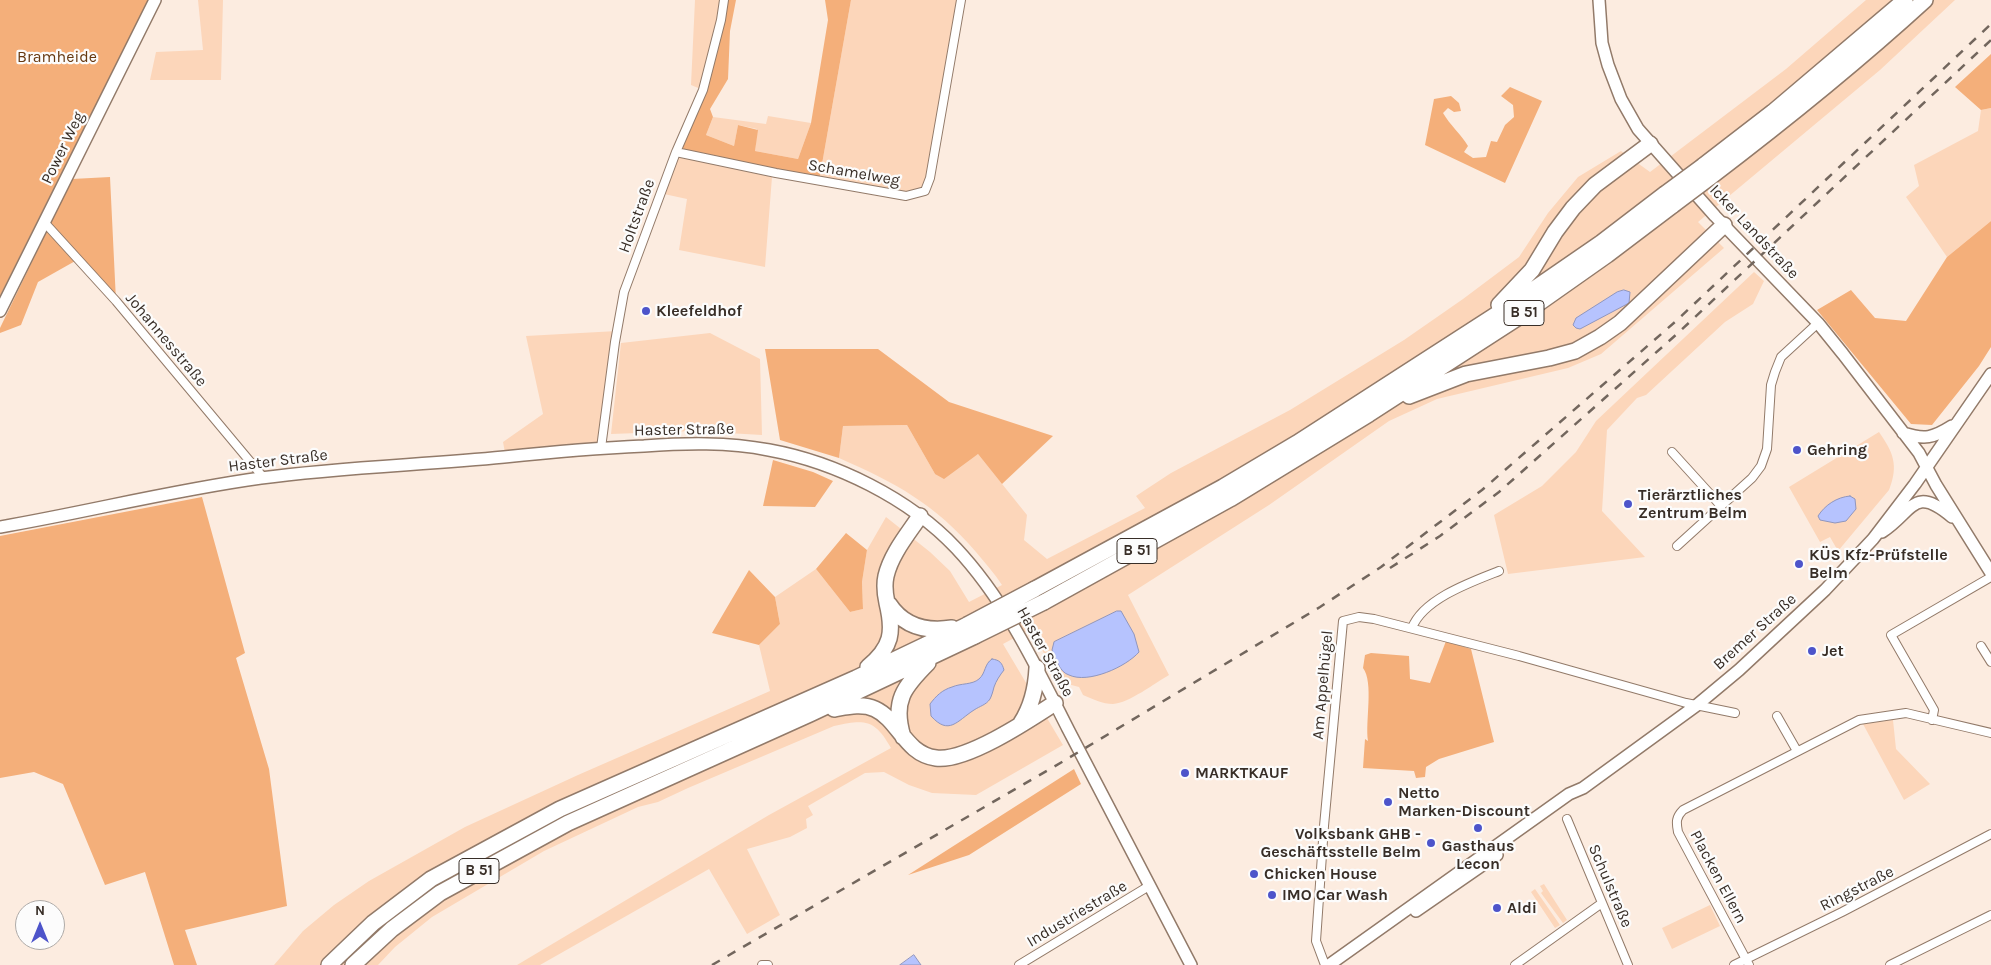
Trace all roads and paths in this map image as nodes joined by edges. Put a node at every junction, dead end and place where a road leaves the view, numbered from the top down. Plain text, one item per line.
1 (155, 0) edge
2 (724, 0) edge
3 (961, 0) edge
4 (1599, 0) edge
5 (1905, 0) edge
6 (1925, 0) edge
7 (1650, 144) junction
8 (676, 152) junction
9 (1706, 172) junction
10 (1669, 200) junction
11 (45, 223) junction
12 (1724, 225) junction
13 (0, 311) edge
14 (1482, 323) junction
15 (1818, 323) junction
16 (1991, 374) edge
17 (1369, 414) junction
18 (1956, 424) junction
19 (1903, 433) junction
20 (601, 448) junction
21 (1672, 452) dead end
22 (1926, 468) junction
23 (263, 477) junction
24 (1721, 506) junction
25 (920, 516) junction
26 (1961, 524) junction
27 (0, 527) edge
28 (1873, 539) junction
29 (1678, 546) dead end
30 (1498, 571) dead end
31 (1991, 575) edge
32 (887, 601) junction
33 (1412, 628) junction
34 (971, 630) junction
35 (1981, 646) dead end
36 (936, 655) junction
37 (1991, 662) edge
38 (1038, 668) junction
39 (856, 678) junction
40 (1055, 703) junction
41 (1697, 705) junction
42 (1735, 713) dead end
43 (810, 714) junction
44 (1777, 716) dead end
45 (1932, 720) junction
46 (1021, 723) junction
47 (1991, 733) edge
48 (904, 738) junction
49 (1797, 751) junction
50 (1583, 788) junction
51 (1567, 819) dead end
52 (1991, 834) edge
53 (1149, 886) junction
54 (1602, 903) junction
55 (1991, 914) edge
56 (1748, 962) edge
57 (329, 965) edge
58 (353, 965) edge
59 (1020, 965) edge
60 (1191, 965) edge
61 (1325, 965) edge
62 (1329, 965) edge
63 (1343, 965) edge
64 (1515, 965) edge
65 (1628, 965) edge
66 (1734, 965) edge
67 (1890, 965) edge

1 - 11 street, Power Weg
2 - 8 street, Holtstraße
3 - 8 street, Schamelweg
4 - 7 street, Icker Landstraße
5 - 9 highway, B 51
6 - 9 highway, B 51
7 - 12 street, Icker Landstraße
7 - 14 highway, B 51
8 - 20 street, Holtstraße
9 - 10 highway, B 51, bridge
10 - 14 highway, B 51
10 - 17 highway, B 51
11 - 13 street, Power Weg
11 - 23 street, Johannesstraße
12 - 15 street, Icker Landstraße
12 - 17 highway, B 51
14 - 34 highway, B 51, bridge
15 - 19 street, Icker Landstraße
15 - 24 street
16 - 18 street, Bremer Straße
17 - 34 highway, B 51, bridge
18 - 19 street
18 - 22 street, Bremer Straße
19 - 22 street, Icker Landstraße
20 - 23 street, Haster Straße
20 - 25 street, Haster Straße
21 - 24 street
22 - 26 street, Icker Landstraße
22 - 28 street, Bremer Straße
23 - 27 street, Haster Straße
24 - 29 street
25 - 32 highway
25 - 38 street, Haster Straße
26 - 28 street
26 - 31 street, Icker Landstraße
28 - 41 street, Bremer Straße
30 - 33 street
31 - 45 street
32 - 34 highway
32 - 39 highway
33 - 41 street, Am Appelhügel
33 - 61 street, Am Appelhügel
34 - 36 highway, B 51
34 - 39 highway, B 51
35 - 37 street
36 - 43 highway, B 51
36 - 48 highway
38 - 40 street, Haster Straße
38 - 46 highway
39 - 57 highway, B 51
40 - 46 highway
40 - 53 street, Haster Straße
41 - 42 street
41 - 50 street, Bremer Straße
43 - 48 highway
43 - 58 highway, B 51
44 - 49 street
45 - 47 street, Placken Ellern
45 - 49 street, Placken Ellern
46 - 48 highway
49 - 56 street, Placken Ellern
50 - 62 street, Bremer Straße
50 - 63 street, Bremer Straße
51 - 54 street, Schulstraße
52 - 56 street, Ringstraße
53 - 59 street, Industriestraße
53 - 60 street, Haster Straße
54 - 64 street
54 - 65 street, Schulstraße
55 - 67 street
56 - 66 street, Ringstraße

